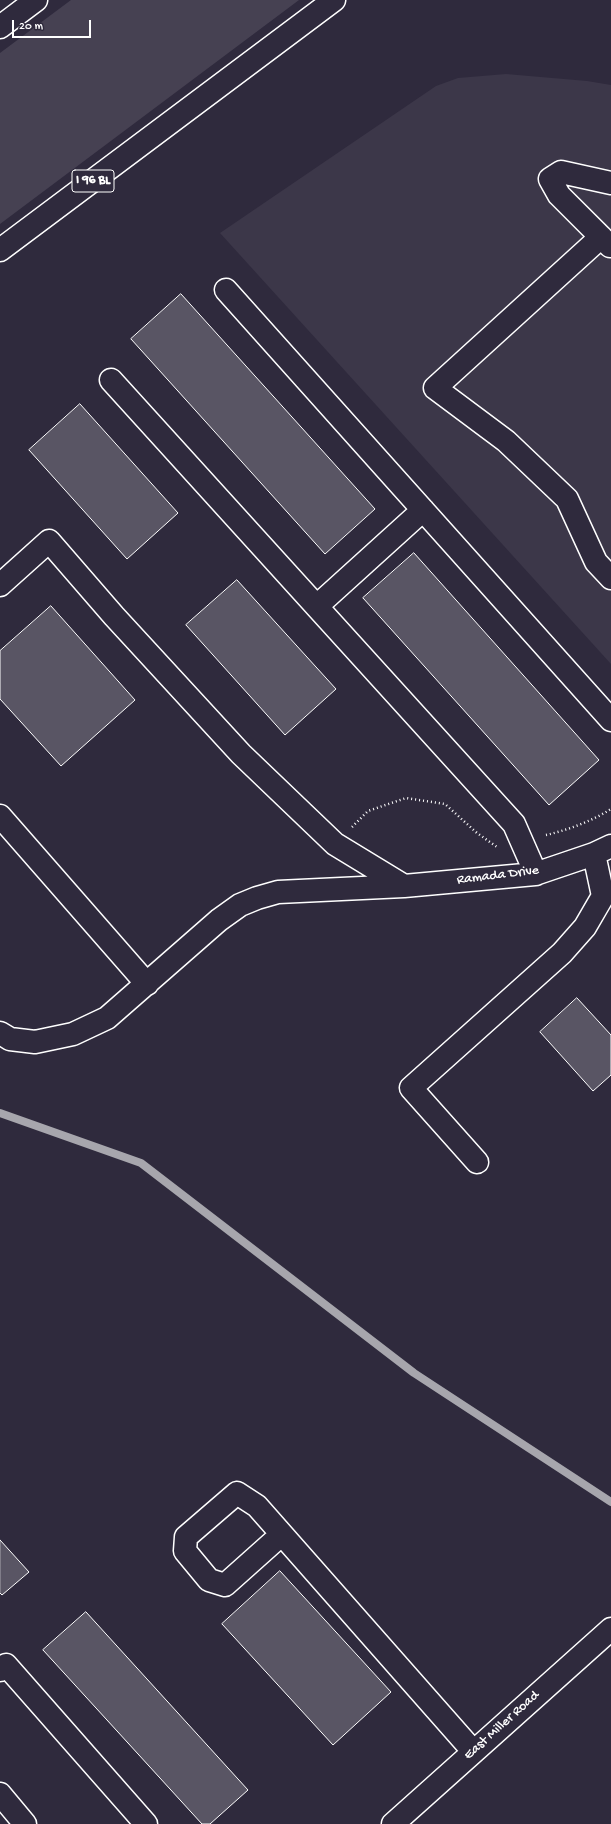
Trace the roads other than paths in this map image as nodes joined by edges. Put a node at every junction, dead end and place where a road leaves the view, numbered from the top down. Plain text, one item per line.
1 (334, 0) edge
2 (31, 3) edge
3 (0, 27) edge
4 (611, 183) edge
5 (606, 242) edge
6 (0, 250) edge
7 (226, 290) dead end
8 (112, 380) dead end
9 (423, 510) junction
10 (611, 578) edge
11 (0, 585) edge
12 (317, 606) junction
13 (611, 720) edge
14 (0, 816) edge
15 (602, 850) edge
16 (536, 874) junction
17 (404, 886) junction
18 (146, 984) junction
19 (0, 1033) edge
20 (477, 1162) dead end
21 (281, 1535) dead end
22 (611, 1629) edge
23 (0, 1670) edge
24 (473, 1752) junction
25 (0, 1794) edge
26 (25, 1824) edge
27 (146, 1824) edge
28 (393, 1824) edge

1 - 6 main road, I 96 BL
2 - 3 main road
4 - 5 main road
5 - 10 main road
7 - 9 main road
8 - 12 main road
9 - 12 main road
9 - 13 main road
11 - 17 main road
12 - 16 main road
14 - 18 main road
15 - 16 main road, Ramada Drive
15 - 20 main road
16 - 17 main road, Ramada Drive
17 - 18 main road, Ramada Drive
18 - 19 main road, Ramada Drive
21 - 24 main road
22 - 24 main road, East Miller Road
23 - 27 main road
24 - 28 main road, East Miller Road
25 - 26 main road

